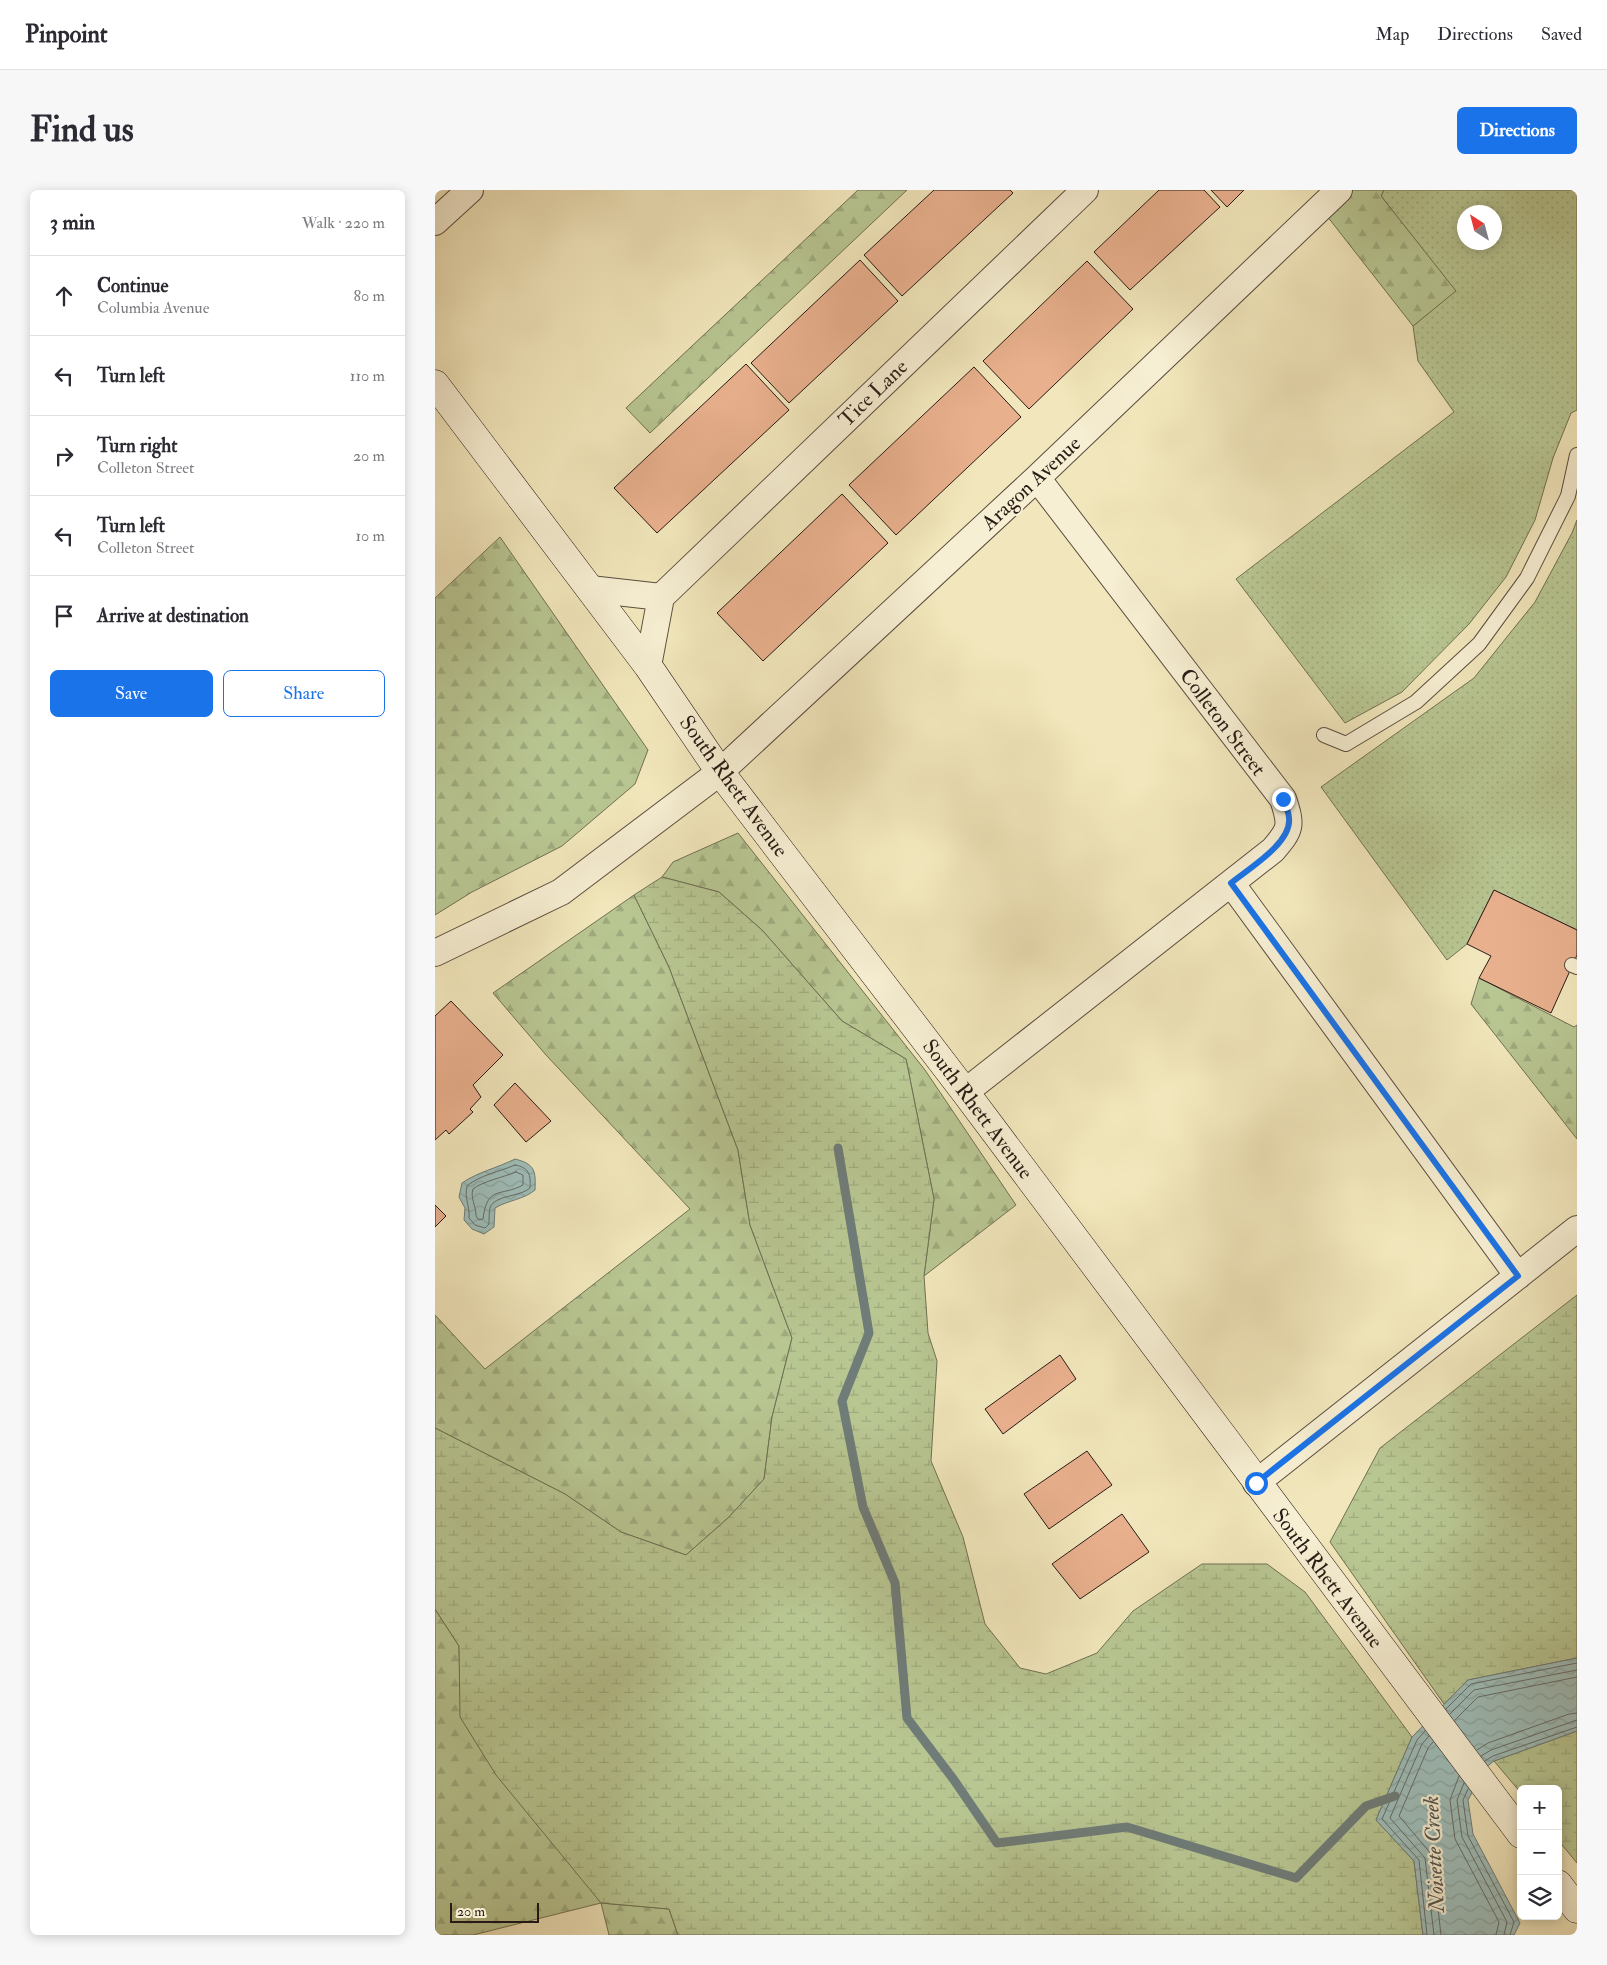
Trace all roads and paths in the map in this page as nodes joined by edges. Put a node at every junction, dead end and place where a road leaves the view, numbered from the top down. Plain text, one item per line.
1 (470, 190) edge
2 (1085, 190) edge
3 (1339, 190) edge
4 (435, 222) edge
5 (435, 384) edge
6 (1577, 455) edge
7 (1037, 478) junction
8 (590, 589) junction
9 (661, 597) junction
10 (648, 666) junction
11 (1324, 735) dead end
12 (720, 772) junction
13 (1231, 883) junction
14 (435, 953) edge
15 (965, 1092) junction
16 (1577, 1229) edge
17 (1518, 1276) junction
18 (1256, 1483) junction
19 (1517, 1830) edge
20 (1562, 1889) edge
21 (1577, 1909) edge

1 - 4 street
2 - 9 street, Tice Lane
3 - 7 street, Aragon Avenue
5 - 8 street, South Rhett Avenue
6 - 11 lane
7 - 12 street, Aragon Avenue
7 - 13 street, Colleton Street
8 - 9 street
8 - 10 street, South Rhett Avenue
9 - 10 street
10 - 12 street, South Rhett Avenue
12 - 14 street, Aragon Avenue
12 - 15 street, South Rhett Avenue
13 - 15 street, Colleton Street
13 - 17 street
15 - 18 street, South Rhett Avenue
16 - 17 street
17 - 18 street
18 - 19 street, South Rhett Avenue
20 - 21 street

